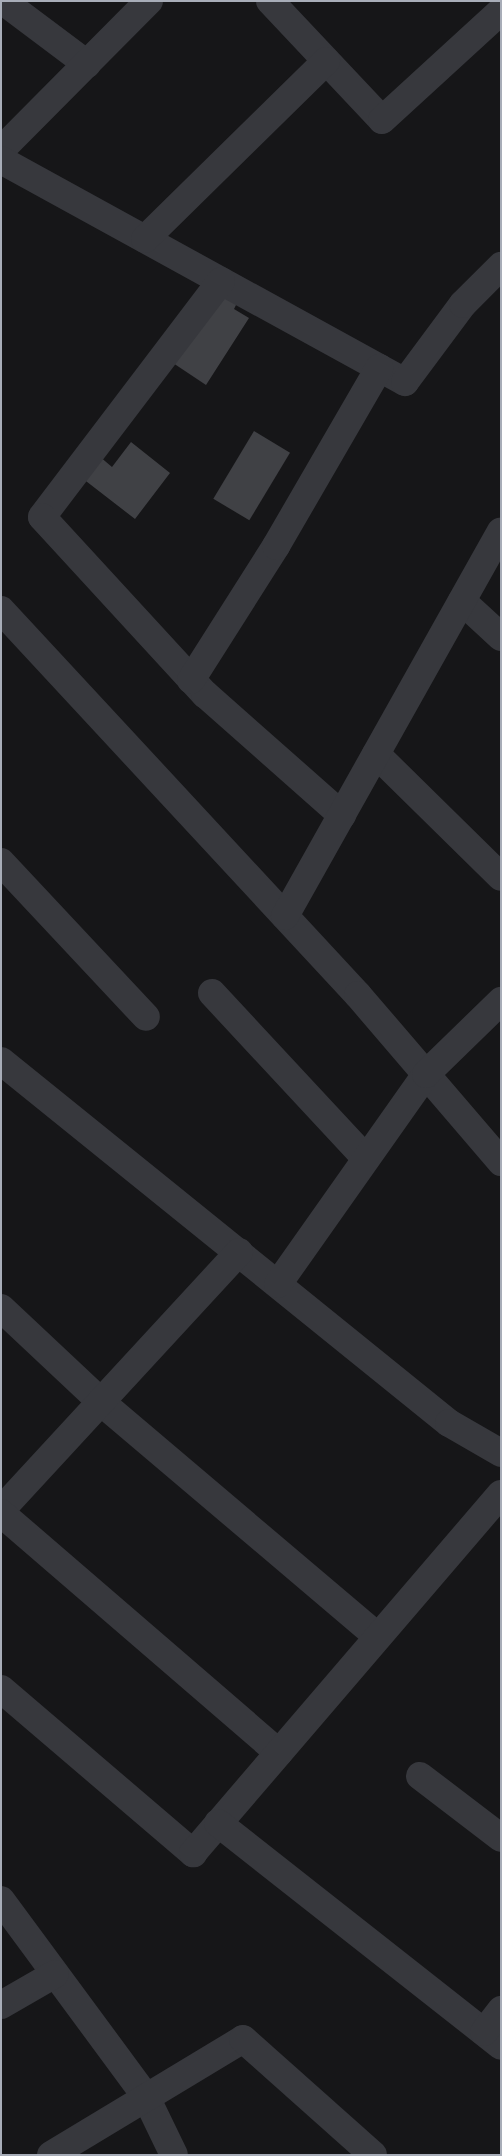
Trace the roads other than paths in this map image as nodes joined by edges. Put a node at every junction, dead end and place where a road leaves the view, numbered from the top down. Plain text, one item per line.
1 (149, 1) edge
2 (270, 1) edge
3 (11, 3) edge
4 (501, 10) edge
5 (326, 61) junction
6 (87, 64) junction
7 (1, 150) edge
8 (1, 160) edge
9 (145, 239) junction
10 (501, 266) edge
11 (221, 281) junction
12 (379, 368) junction
13 (501, 531) edge
14 (462, 601) junction
15 (1, 610) edge
16 (501, 636) edge
17 (191, 680) junction
18 (376, 754) junction
19 (342, 815) junction
20 (1, 862) edge
21 (501, 877) edge
22 (285, 916) junction
23 (212, 993) dead end
24 (501, 1001) edge
25 (146, 1018) dead end
26 (1, 1061) edge
27 (426, 1074) junction
28 (366, 1159) junction
29 (501, 1162) edge
30 (239, 1252) junction
31 (278, 1284) junction
32 (1, 1308) edge
33 (101, 1402) junction
34 (501, 1453) edge
35 (501, 1494) edge
36 (1, 1512) edge
37 (378, 1637) junction
38 (1, 1689) edge
39 (278, 1753) junction
40 (420, 1776) dead end
41 (218, 1823) junction
42 (501, 1838) edge
43 (1, 1900) edge
44 (55, 1974) junction
45 (1, 2005) edge
46 (501, 2010) edge
47 (492, 2039) edge
48 (146, 2097) junction
49 (51, 2155) edge
50 (174, 2155) edge
51 (374, 2155) edge

1 - 6 street
2 - 5 street
3 - 6 street
4 - 5 street
5 - 9 street
6 - 7 street
8 - 9 street
9 - 11 street
10 - 12 street
11 - 12 street
11 - 17 street
12 - 17 street
13 - 14 street
14 - 16 street
14 - 18 street
15 - 22 street
17 - 19 street
18 - 19 street
18 - 21 street
19 - 22 street
20 - 25 street
22 - 27 street
23 - 28 street
24 - 27 street
26 - 30 street
27 - 28 street
27 - 29 street
28 - 31 street
30 - 31 street
30 - 33 street
31 - 34 street
32 - 33 street
33 - 36 street
33 - 37 street
35 - 37 street
36 - 39 street
37 - 39 street
38 - 41 street
39 - 41 street
40 - 42 street
41 - 47 street
43 - 44 street
44 - 45 street
44 - 48 street
46 - 47 street
48 - 49 street
48 - 50 street
48 - 51 street

